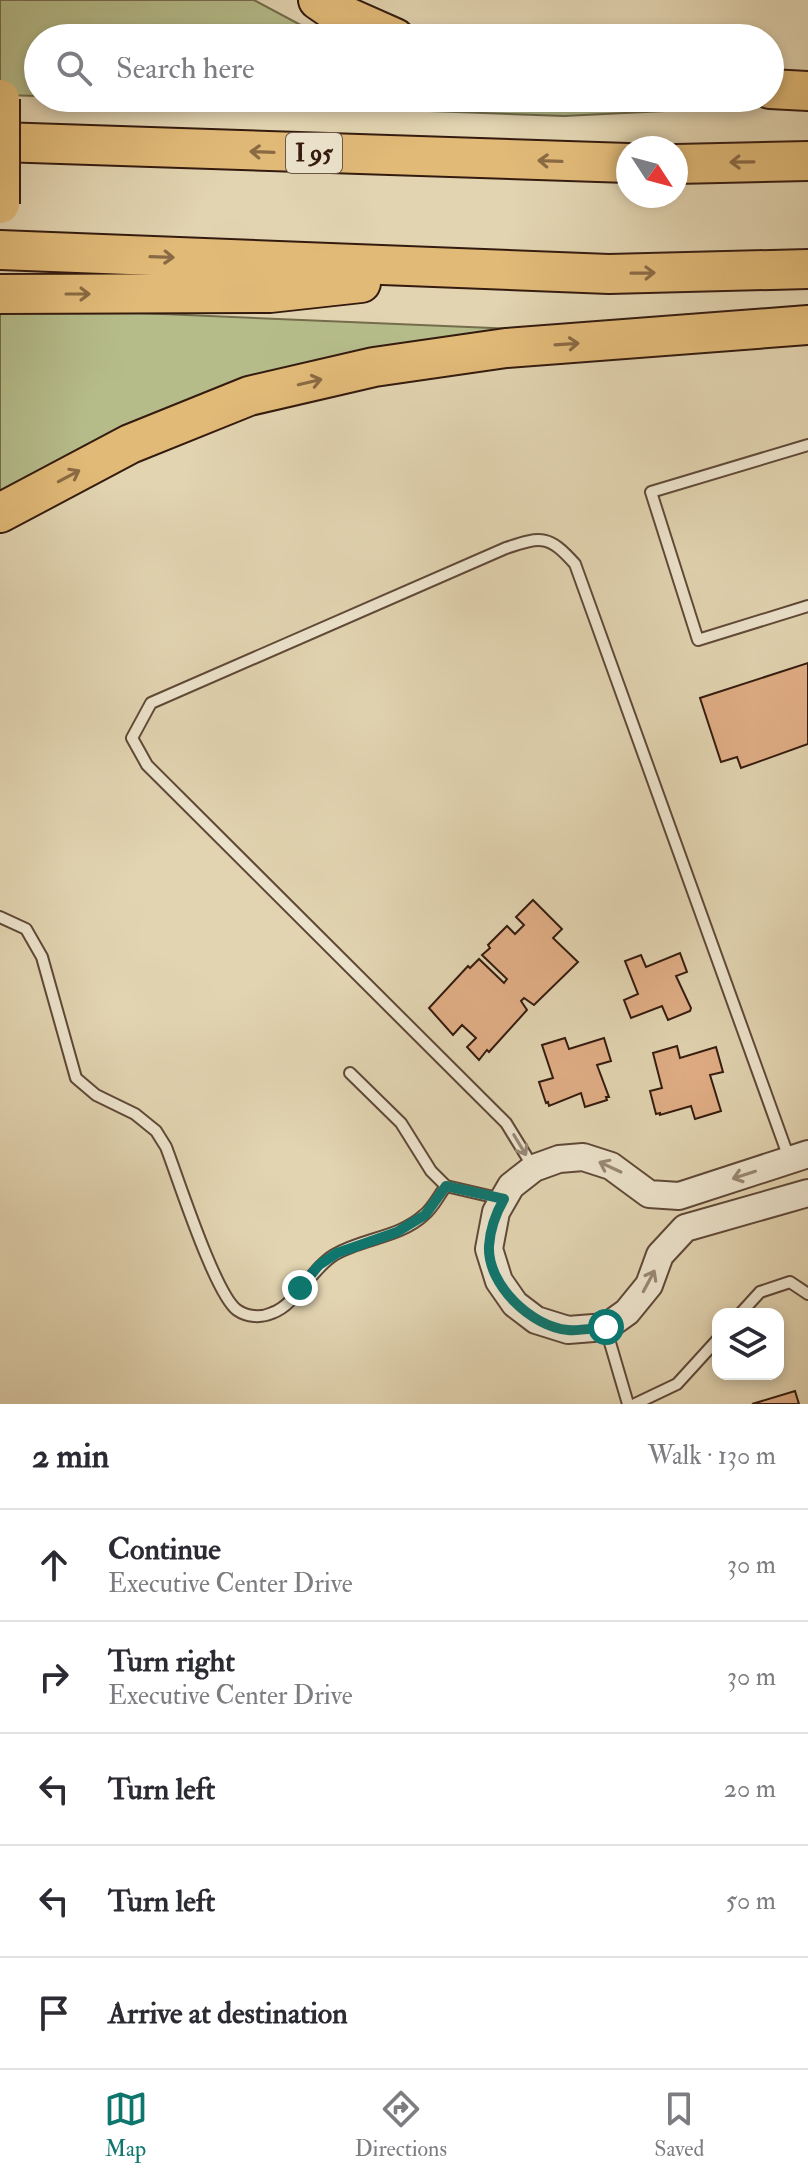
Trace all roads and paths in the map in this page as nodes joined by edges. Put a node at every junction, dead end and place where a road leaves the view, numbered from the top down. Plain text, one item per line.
1 (318, 0) edge
2 (363, 24) edge
3 (784, 90) edge
4 (808, 91) edge
5 (0, 99) edge
6 (0, 142) edge
7 (808, 161) edge
8 (616, 163) edge
9 (688, 164) edge
10 (0, 204) edge
11 (0, 250) edge
12 (481, 269) junction
13 (808, 269) edge
14 (0, 294) edge
15 (808, 325) edge
16 (808, 445) edge
17 (0, 513) edge
18 (808, 606) edge
19 (0, 917) edge
20 (350, 1073) dead end
21 (799, 1157) edge
22 (534, 1168) junction
23 (446, 1186) junction
24 (808, 1193) edge
25 (504, 1199) junction
26 (808, 1294) edge
27 (745, 1308) edge
28 (606, 1327) junction
29 (712, 1346) edge
30 (628, 1404) edge
31 (635, 1404) edge

1 - 2 highway
3 - 4 highway
5 - 10 highway, bridge
8 -> 6 highway, I 95
7 -> 9 highway
11 -> 12 highway
12 -> 13 highway
14 -> 12 highway
17 -> 15 highway
16 - 18 lane
19 - 23 lane
20 - 23 lane
21 -> 22 street
21 -> 22 lane
22 - 25 street
23 - 25 lane
28 -> 24 street
25 - 28 street
26 - 27 lane
28 - 30 lane
29 - 31 lane

